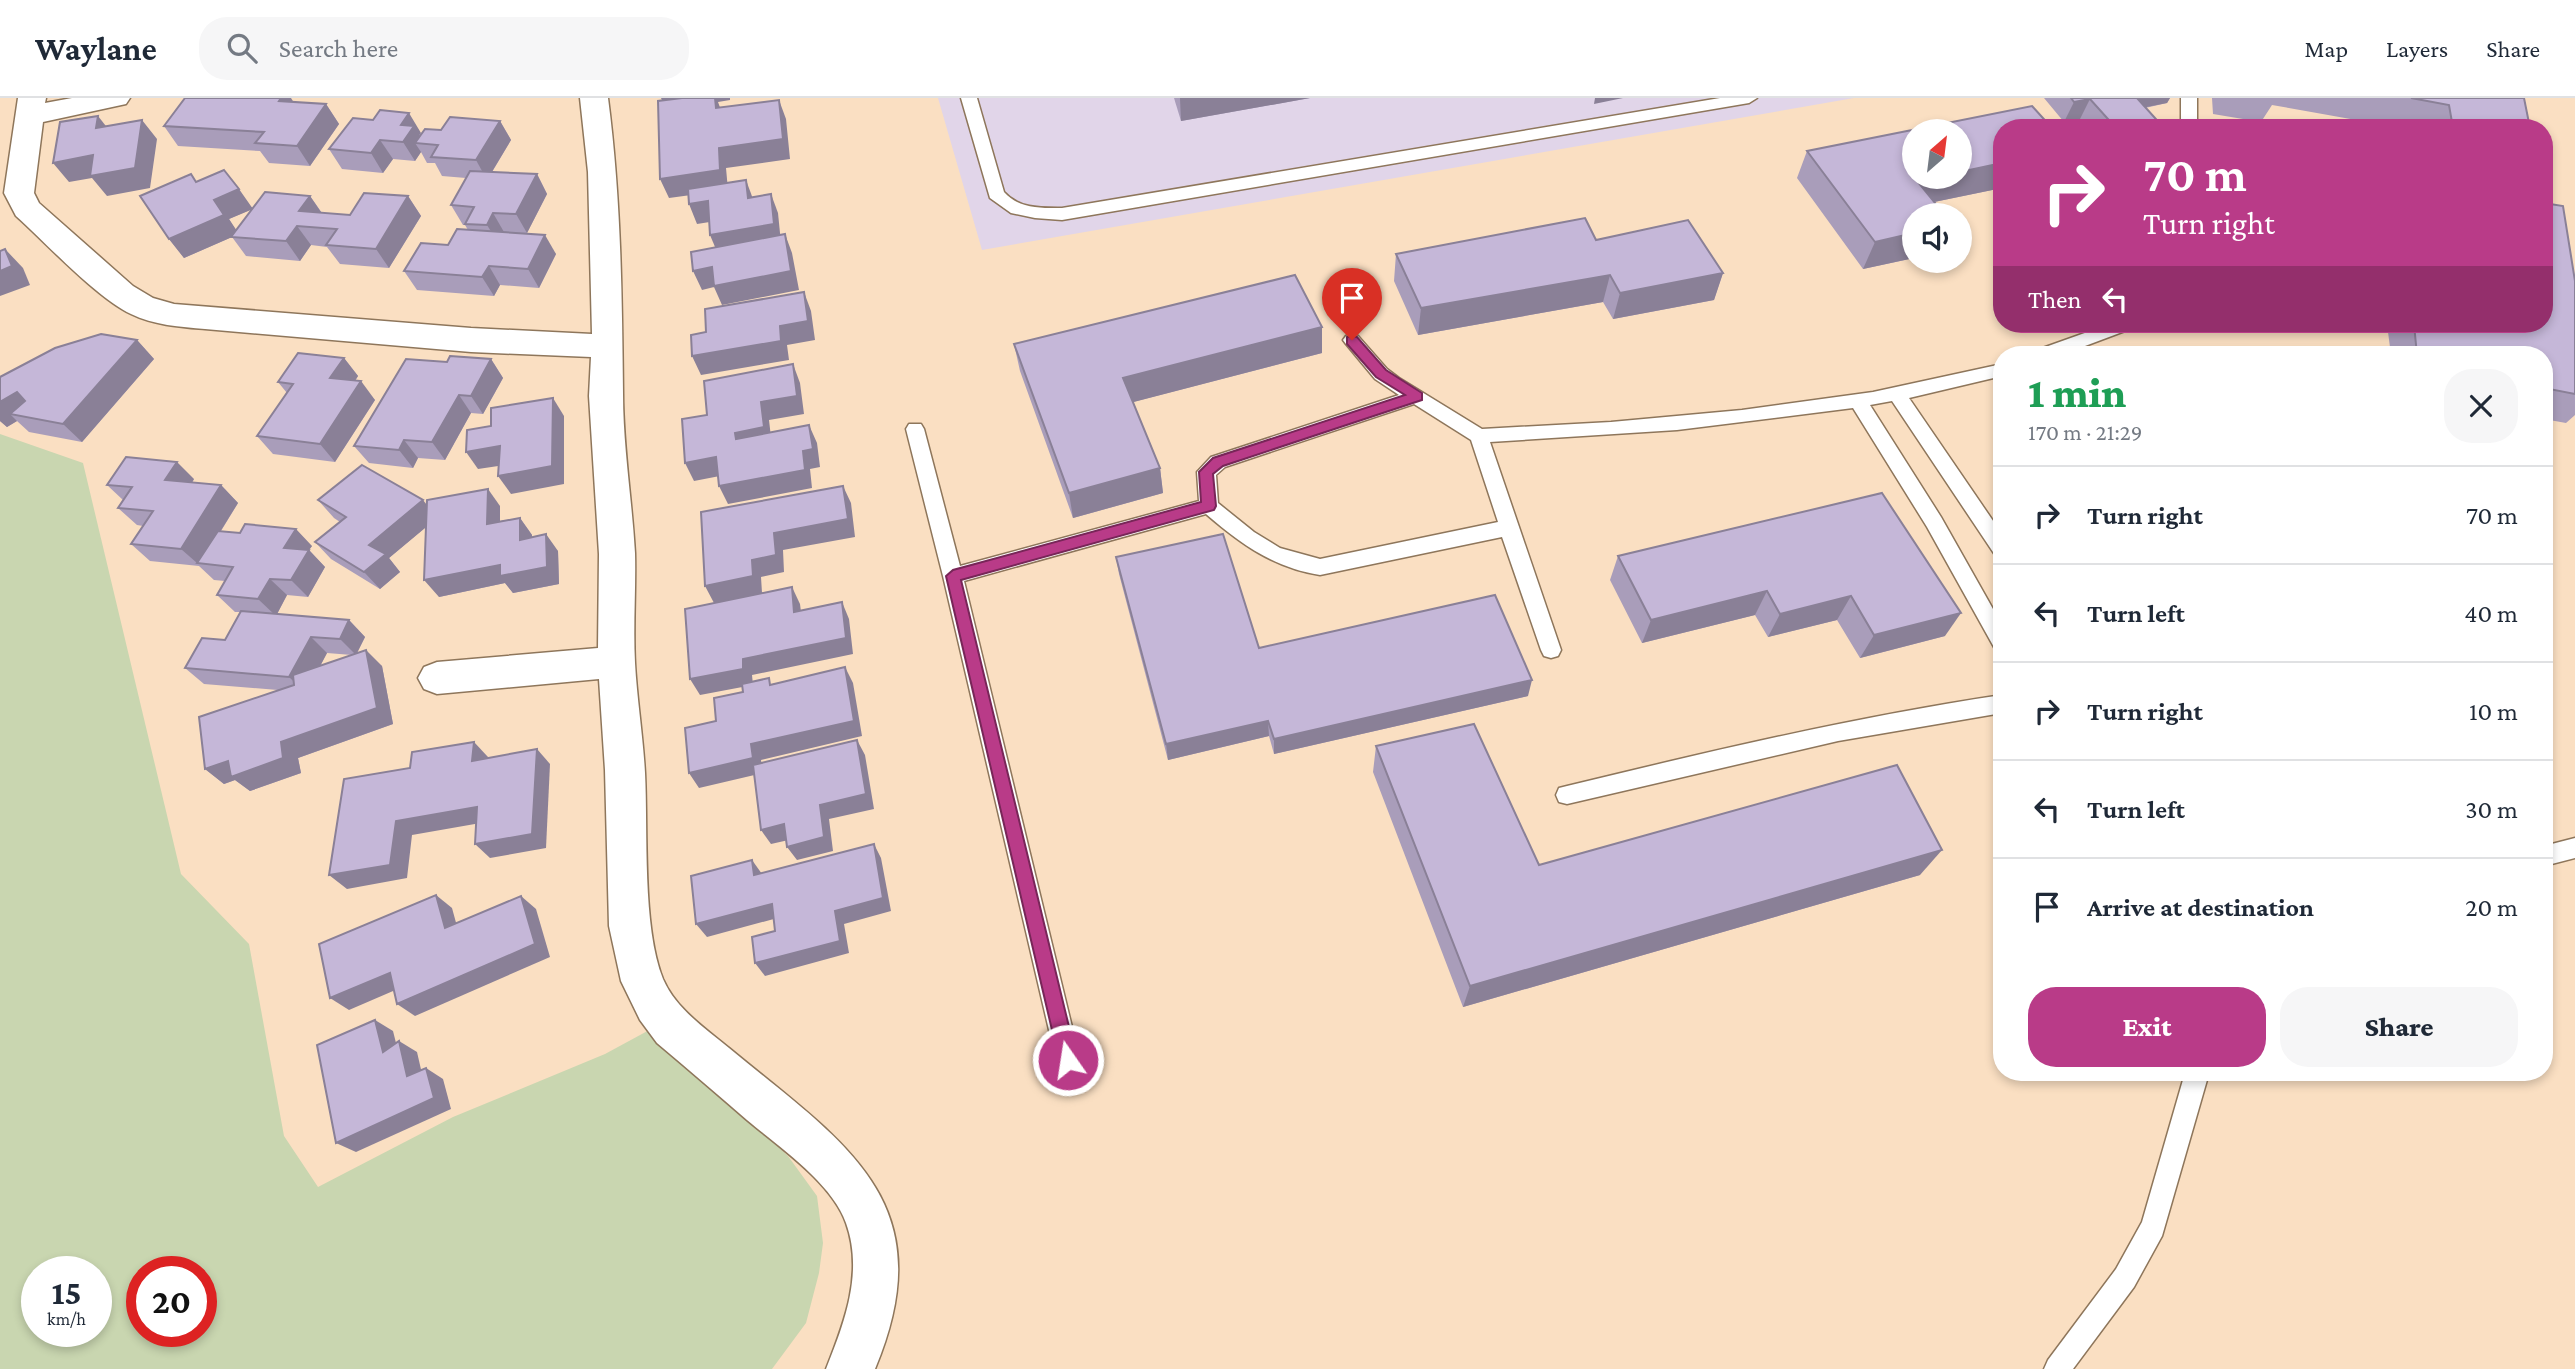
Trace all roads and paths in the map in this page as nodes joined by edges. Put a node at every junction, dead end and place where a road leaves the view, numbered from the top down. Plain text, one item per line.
1 (116, 98) edge
2 (594, 98) edge
3 (969, 98) edge
4 (1749, 98) edge
5 (2189, 98) edge
6 (30, 107) edge
7 (2189, 119) edge
8 (2103, 333) edge
9 (1352, 340) dead end
10 (608, 346) junction
11 (2067, 346) edge
12 (1993, 372) edge
13 (1898, 395) junction
14 (1418, 396) junction
15 (1858, 403) junction
16 (915, 429) dead end
17 (1479, 436) junction
18 (1209, 506) junction
19 (1507, 528) junction
20 (1993, 537) edge
21 (953, 576) junction
22 (1993, 627) edge
23 (1551, 650) dead end
24 (615, 663) junction
25 (437, 678) dead end
26 (1993, 705) edge
27 (1567, 795) dead end
28 (2575, 848) edge
29 (2553, 854) edge
30 (1068, 1060) dead end
31 (2195, 1081) edge
32 (850, 1369) edge
33 (2057, 1369) edge

1 - 6 street
2 - 10 street
3 - 4 lane
5 - 7 lane
6 - 10 street
8 - 11 lane
9 - 14 lane
10 - 24 street
12 - 13 lane
13 - 15 lane
13 - 20 lane
14 - 17 lane
14 - 18 lane
15 - 17 lane
15 - 22 lane
16 - 21 lane
17 - 19 lane
18 - 19 lane
18 - 21 lane
19 - 23 lane
21 - 30 lane
24 - 25 street
24 - 32 street
26 - 27 lane
28 - 29 lane
31 - 33 lane

